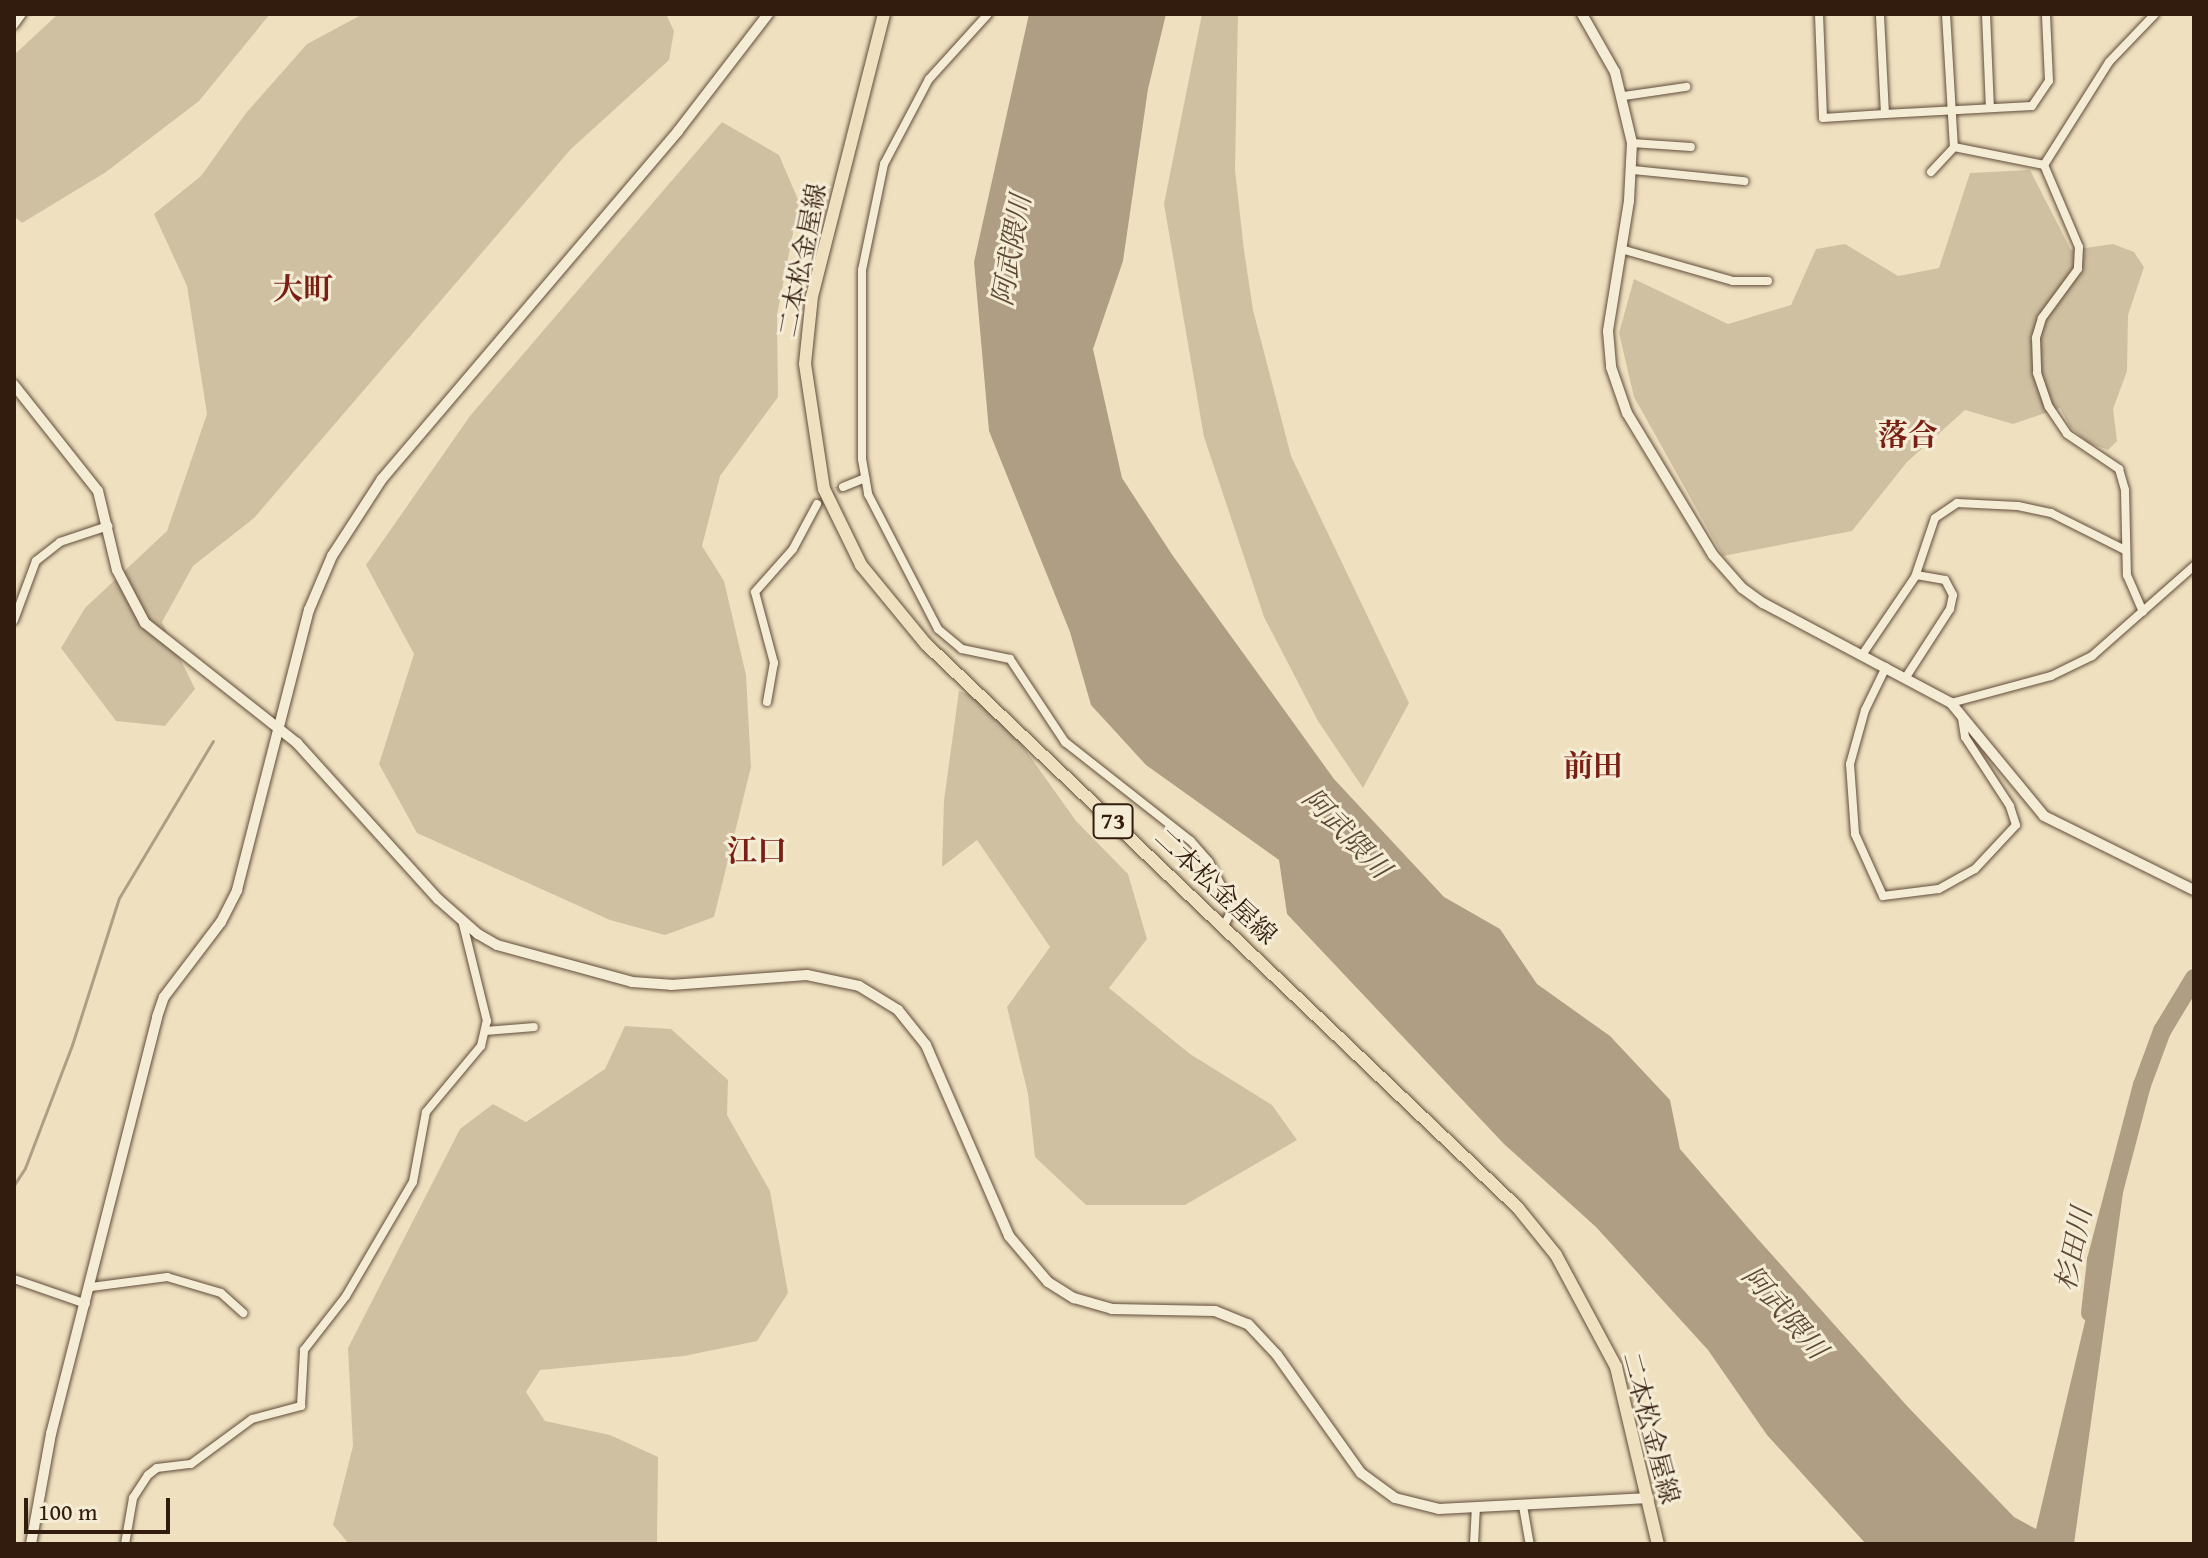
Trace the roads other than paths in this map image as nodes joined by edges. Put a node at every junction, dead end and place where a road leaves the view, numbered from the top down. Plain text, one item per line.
1 (22, 14) edge
2 (768, 14) edge
3 (884, 14) edge
4 (988, 14) edge
5 (1583, 14) edge
6 (1819, 14) edge
7 (1880, 14) edge
8 (1946, 14) edge
9 (1986, 14) edge
10 (2046, 14) edge
11 (2155, 14) edge
12 (14, 25) edge
13 (1686, 87) dead end
14 (1624, 96) junction
15 (1990, 108) junction
16 (1951, 110) junction
17 (1885, 114) junction
18 (1632, 143) junction
19 (1691, 147) dead end
20 (1954, 147) junction
21 (2044, 165) junction
22 (1633, 170) junction
23 (1931, 172) dead end
24 (1744, 181) dead end
25 (1621, 249) junction
26 (1768, 281) dead end
27 (14, 385) edge
28 (865, 478) junction
29 (843, 487) tunnel mouth
30 (817, 504) tunnel mouth
31 (108, 526) junction
32 (2125, 550) junction
33 (2194, 566) edge
34 (1916, 575) junction
35 (2143, 612) junction
36 (14, 620) edge
37 (1862, 655) junction
38 (1886, 667) junction
39 (1906, 677) junction
40 (767, 702) dead end
41 (1951, 703) junction
42 (1962, 713) junction
43 (279, 727) junction
44 (2194, 890) edge
45 (463, 924) junction
46 (1225, 924) junction
47 (534, 1027) dead end
48 (486, 1031) junction
49 (14, 1279) edge
50 (91, 1287) junction
51 (86, 1304) junction
52 (243, 1313) dead end
53 (1649, 1498) junction
54 (1523, 1506) junction
55 (1476, 1508) junction
56 (31, 1544) edge
57 (125, 1544) edge
58 (1474, 1544) edge
59 (1530, 1544) edge
60 (1658, 1544) edge

1 - 12 street
2 - 43 street
3 - 46 main road, 二本松金屋線 / 73
4 - 28 street
5 - 14 street
6 - 17 street
7 - 17 street
8 - 16 street
9 - 15 street
10 - 15 street
11 - 21 street
13 - 14 street
14 - 18 street
15 - 16 street
16 - 17 street
16 - 20 street
18 - 19 street
18 - 22 street
20 - 21 street
20 - 23 street
21 - 32 street
22 - 24 street
22 - 25 street
25 - 26 street
25 - 37 street
27 - 31 street
28 - 29 street
28 - 46 street
30 - 40 street
31 - 36 street
31 - 43 street
32 - 34 street
32 - 35 street
33 - 35 street
34 - 37 street
34 - 39 street
35 - 41 street
37 - 38 street
38 - 39 street
38 - 42 street
39 - 41 street
41 - 42 street
42 - 44 street
43 - 45 street
43 - 50 street
45 - 48 street
45 - 55 street
46 - 53 main road, 二本松金屋線 / 73
47 - 48 street
48 - 57 street
49 - 51 street
50 - 51 street
50 - 52 street
51 - 56 street
53 - 54 street
53 - 60 main road, 二本松金屋線 / 73
54 - 55 street
54 - 59 street
55 - 58 street

